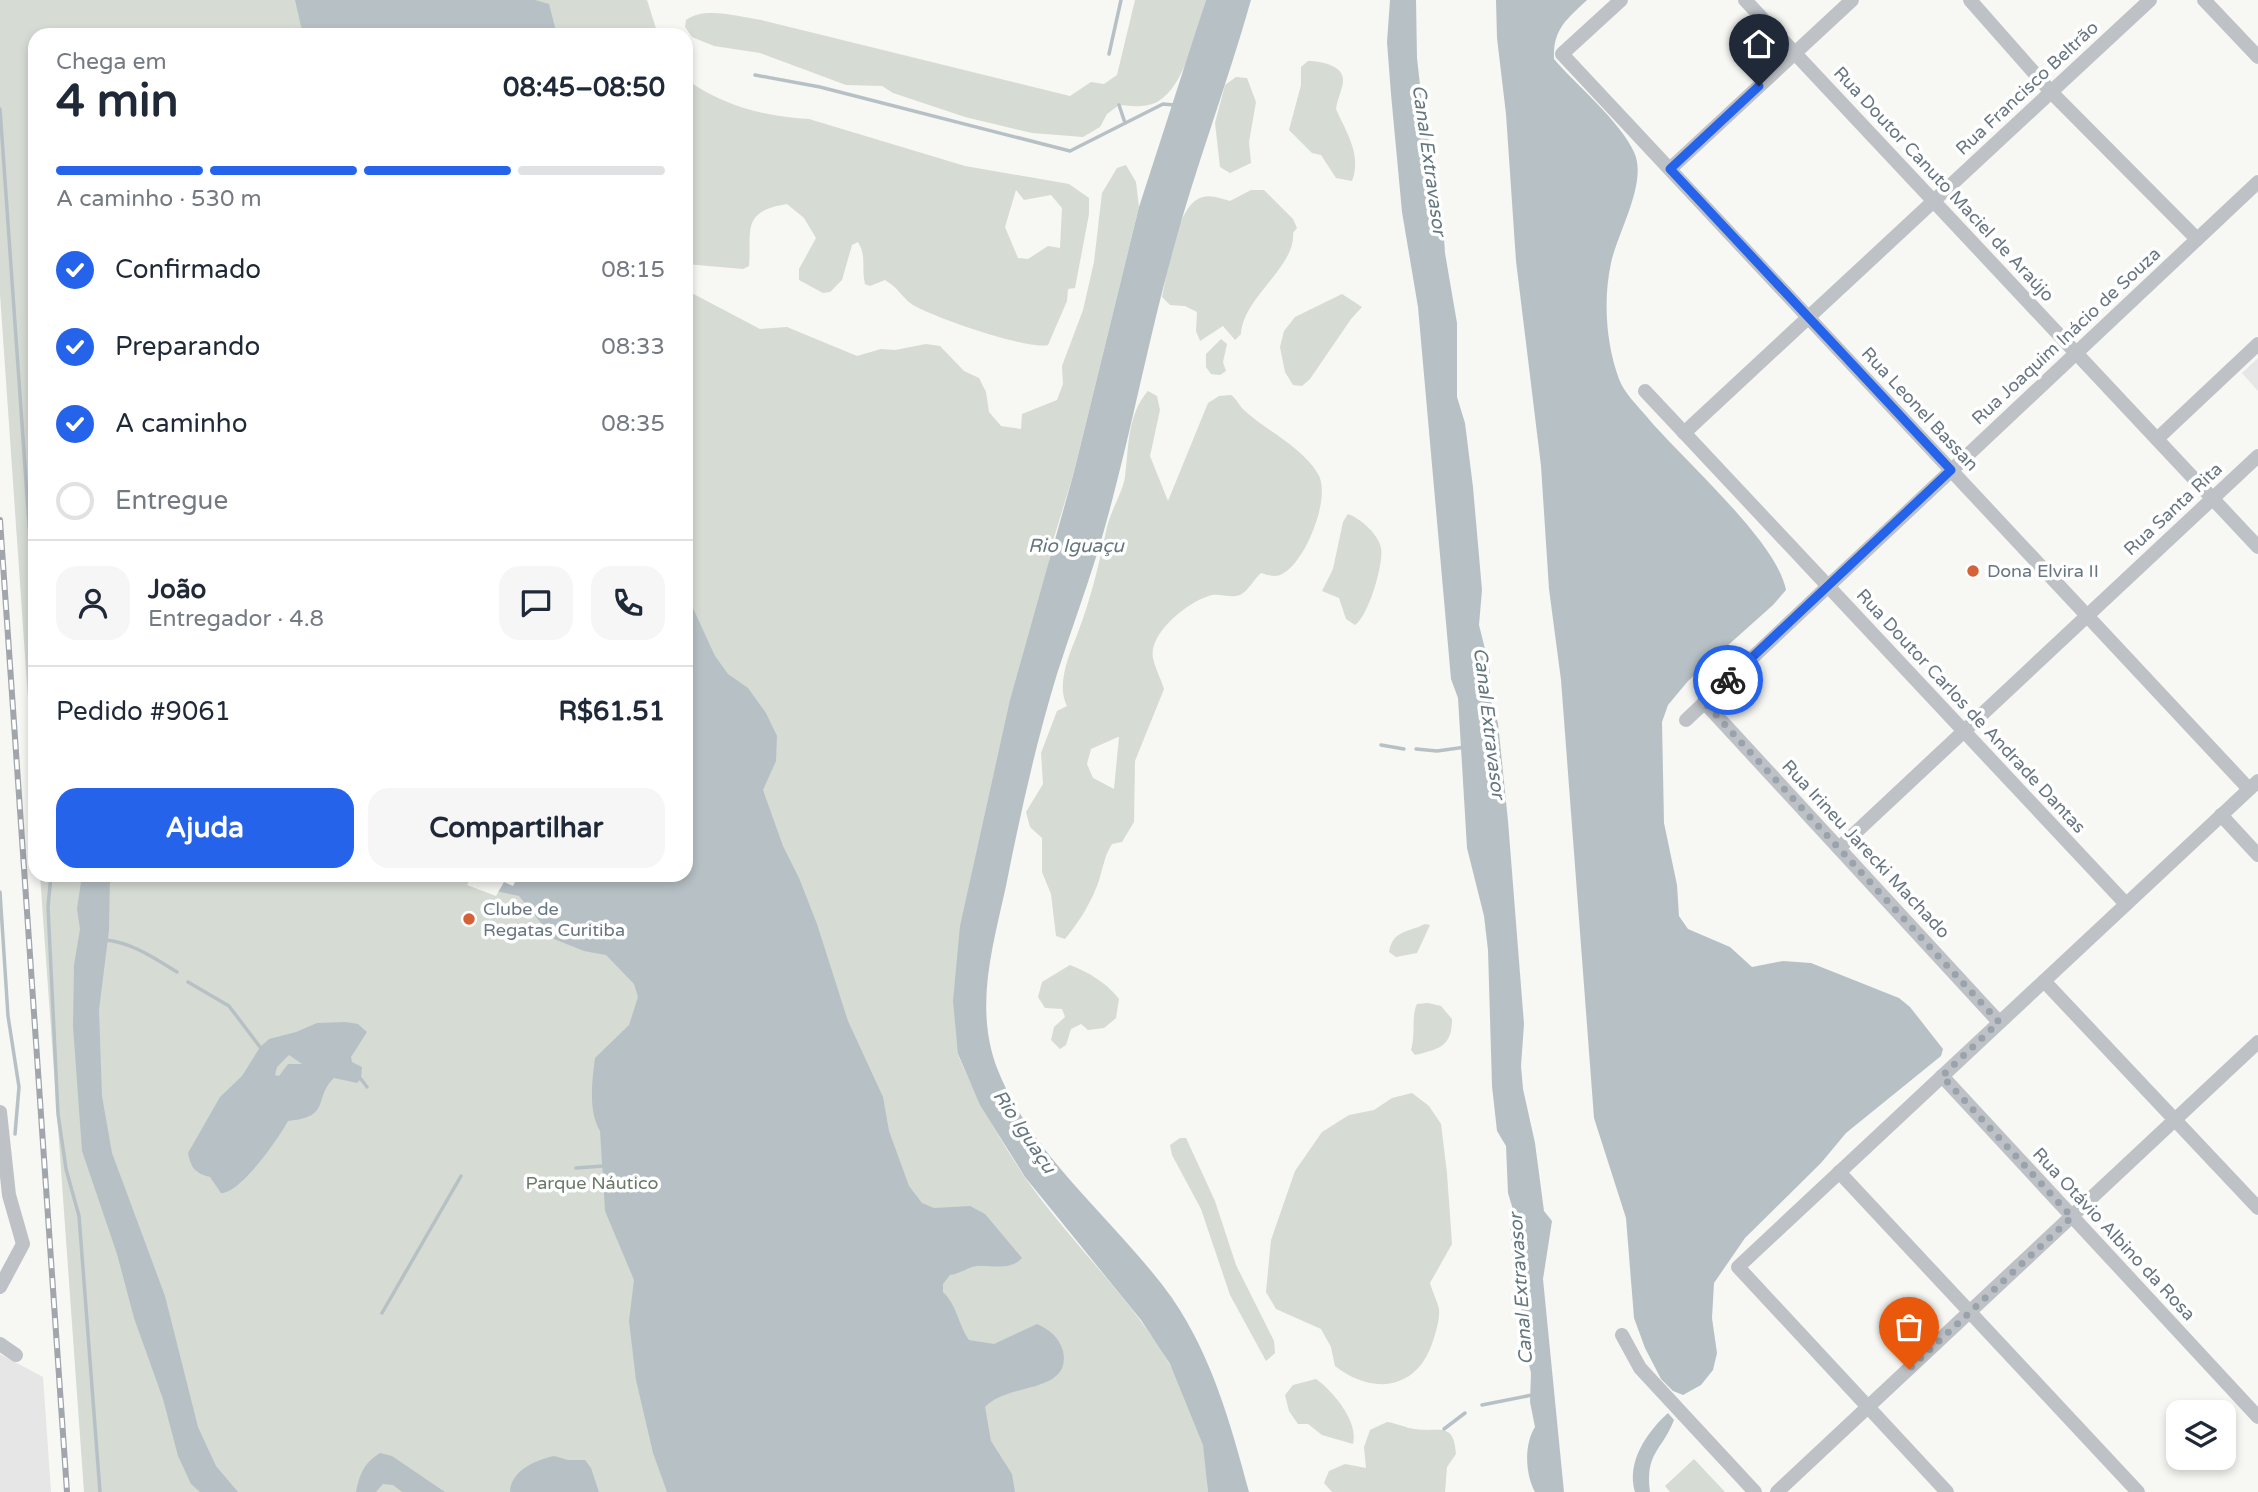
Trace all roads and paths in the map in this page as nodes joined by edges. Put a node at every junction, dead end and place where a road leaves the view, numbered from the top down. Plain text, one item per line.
1 (1621, 0) edge
2 (1745, 0) edge
3 (1852, 0) edge
4 (1970, 0) edge
5 (2150, 0) edge
6 (2204, 0) edge
7 (1795, 53) junction
8 (2258, 57) edge
9 (2052, 93) junction
10 (1670, 169) junction
11 (2258, 182) edge
12 (1933, 201) junction
13 (2197, 239) junction
14 (1808, 317) junction
15 (2258, 344) edge
16 (2076, 353) junction
17 (1645, 391) dead end
18 (1684, 433) junction
19 (2157, 439) junction
20 (2258, 456) edge
21 (1951, 470) junction
22 (2212, 499) junction
23 (2258, 547) edge
24 (1828, 586) junction
25 (2087, 616) junction
26 (1704, 702) junction
27 (1686, 720) dead end
28 (1964, 731) junction
29 (2254, 785) edge
30 (2221, 816) junction
31 (1839, 848) junction
32 (2258, 855) edge
33 (2126, 904) junction
34 (2044, 981) junction
35 (1999, 1022) junction
36 (2258, 1042) edge
37 (1942, 1076) junction
38 (0, 1112) edge
39 (2175, 1120) junction
40 (1839, 1172) junction
41 (2258, 1208) edge
42 (2072, 1217) junction
43 (0, 1287) edge
44 (1970, 1312) junction
45 (1622, 1335) dead end
46 (0, 1344) edge
47 (16, 1355) dead end
48 (1868, 1407) junction
49 (2258, 1417) edge
50 (1755, 1492) edge
51 (1777, 1492) edge
52 (1947, 1492) edge
53 (2138, 1492) edge

1 - 10 street, Rua Leonel Bassan
2 - 7 street, Rua Doutor Canuto Maciel de Araújo
3 - 7 street
4 - 9 street
5 - 9 street, Rua Francisco Beltrão
6 - 8 street
7 - 10 street
7 - 12 street, Rua Doutor Canuto Maciel de Araújo
9 - 12 street, Rua Francisco Beltrão
9 - 13 street
10 - 14 street, Rua Leonel Bassan
11 - 13 street, Rua Joaquim Inácio de Souza
12 - 14 street, Rua Francisco Beltrão
12 - 16 street, Rua Doutor Canuto Maciel de Araújo
13 - 16 street, Rua Joaquim Inácio de Souza
14 - 18 street, Rua Francisco Beltrão
14 - 21 street, Rua Leonel Bassan
15 - 19 street
16 - 19 street, Rua Doutor Canuto Maciel de Araújo
16 - 21 street, Rua Joaquim Inácio de Souza
17 - 18 street, Rua Doutor Carlos de Andrade Dantas
18 - 24 street, Rua Doutor Carlos de Andrade Dantas
19 - 22 street, Rua Doutor Canuto Maciel de Araújo
20 - 22 street, Rua Santa Rita
21 - 24 street, Rua Joaquim Inácio de Souza
21 - 25 street, Rua Leonel Bassan
22 - 23 street, Rua Doutor Canuto Maciel de Araújo
22 - 25 street, Rua Santa Rita
24 - 26 street, Rua Joaquim Inácio de Souza
24 - 28 street, Rua Doutor Carlos de Andrade Dantas
25 - 28 street, Rua Santa Rita
25 - 29 street, Rua Leonel Bassan
26 - 27 street, Rua Joaquim Inácio de Souza
26 - 31 street, Rua Irineu Jarecki Machado
28 - 31 street, Rua Santa Rita
28 - 33 street, Rua Doutor Carlos de Andrade Dantas
29 - 30 street
30 - 32 street
30 - 33 street
31 - 35 street, Rua Irineu Jarecki Machado
33 - 34 street
34 - 35 street
34 - 39 street
35 - 37 street
36 - 39 street
37 - 40 street
37 - 42 street, Rua Otávio Albino da Rosa
38 - 43 street
39 - 41 street
39 - 42 street
40 - 44 street
40 - 48 street
42 - 44 street
42 - 49 street, Rua Otávio Albino da Rosa
44 - 48 street
44 - 53 street
45 - 50 street
46 - 47 street
48 - 51 street
48 - 52 street

